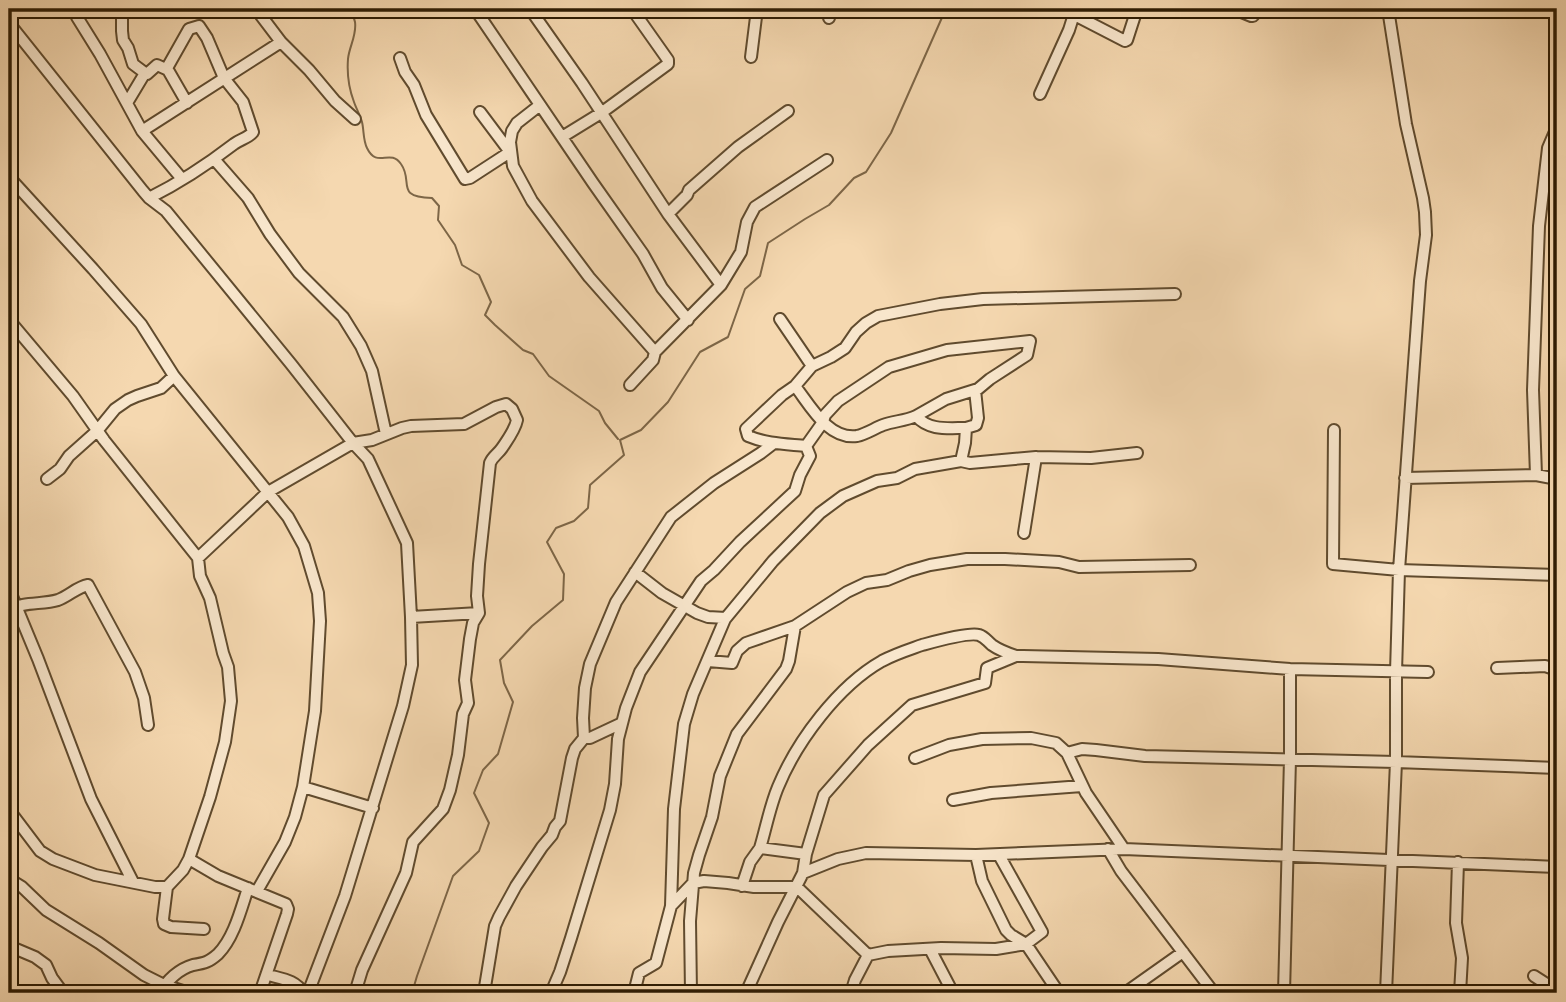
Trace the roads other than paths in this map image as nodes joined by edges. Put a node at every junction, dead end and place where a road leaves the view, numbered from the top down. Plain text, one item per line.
1 (75, 9) edge
2 (121, 9) edge
3 (256, 9) edge
4 (475, 9) edge
5 (530, 9) edge
6 (632, 9) edge
7 (757, 9) edge
8 (1063, 9) edge
9 (1137, 9) edge
10 (1234, 9) edge
11 (1258, 9) edge
12 (1388, 9) edge
13 (1075, 12) edge
14 (9, 23) edge
15 (281, 42) junction
16 (751, 57) dead end
17 (400, 58) dead end
18 (168, 70) junction
19 (145, 73) junction
20 (224, 78) junction
21 (1040, 94) dead end
22 (127, 103) junction
23 (187, 103) junction
24 (540, 105) junction
25 (788, 111) dead end
26 (480, 112) dead end
27 (601, 113) junction
28 (355, 119) dead end
29 (1557, 127) edge
30 (142, 131) junction
31 (562, 137) junction
32 (510, 152) junction
33 (214, 159) junction
34 (828, 160) dead end
35 (9, 177) edge
36 (182, 178) junction
37 (149, 198) junction
38 (668, 214) junction
39 (721, 285) junction
40 (1175, 294) dead end
41 (780, 319) dead end
42 (9, 320) edge
43 (688, 320) junction
44 (654, 352) junction
45 (812, 366) junction
46 (174, 376) junction
47 (631, 385) dead end
48 (795, 386) junction
49 (975, 390) junction
50 (916, 416) junction
51 (823, 422) junction
52 (961, 428) junction
53 (97, 430) junction
54 (1334, 430) dead end
55 (386, 434) junction
56 (353, 443) junction
57 (774, 443) junction
58 (806, 446) junction
59 (1137, 453) dead end
60 (1036, 457) junction
61 (961, 461) junction
62 (1536, 475) junction
63 (1405, 478) junction
64 (47, 479) dead end
65 (1557, 479) edge
66 (268, 492) junction
67 (1024, 533) dead end
68 (198, 558) junction
69 (1190, 565) dead end
70 (1399, 570) junction
71 (635, 572) junction
72 (1557, 575) edge
73 (9, 589) edge
74 (684, 606) junction
75 (13, 608) edge
76 (479, 613) junction
77 (411, 617) junction
78 (726, 618) junction
79 (795, 626) junction
80 (1016, 656) junction
81 (708, 661) junction
82 (1497, 668) dead end
83 (1290, 669) junction
84 (1557, 670) edge
85 (1428, 672) dead end
86 (1396, 673) junction
87 (622, 723) junction
88 (148, 725) dead end
89 (584, 738) junction
90 (1067, 753) junction
91 (915, 758) dead end
92 (1290, 759) junction
93 (1396, 762) junction
94 (1557, 768) edge
95 (1082, 786) junction
96 (303, 787) junction
97 (953, 800) dead end
98 (373, 808) junction
99 (9, 810) edge
100 (760, 848) junction
101 (1108, 849) junction
102 (1124, 849) junction
103 (806, 854) junction
104 (976, 855) junction
105 (999, 855) junction
106 (1288, 855) junction
107 (189, 859) junction
108 (1391, 860) junction
109 (1458, 862) junction
110 (1557, 867) edge
111 (803, 873) junction
112 (9, 879) edge
113 (133, 882) junction
114 (671, 882) junction
115 (694, 883) junction
116 (741, 886) junction
117 (167, 887) junction
118 (797, 887) junction
119 (253, 890) junction
120 (671, 906) junction
121 (204, 929) dead end
122 (1026, 944) junction
123 (9, 946) edge
124 (930, 949) junction
125 (1183, 952) junction
126 (868, 956) junction
127 (268, 975) junction
128 (1534, 976) dead end
129 (1557, 987) edge
130 (162, 989) edge
131 (63, 993) edge
132 (189, 993) edge
133 (260, 993) edge
134 (306, 993) edge
135 (355, 993) edge
136 (484, 993) edge
137 (551, 993) edge
138 (634, 993) edge
139 (691, 993) edge
140 (746, 993) edge
141 (851, 993) edge
142 (953, 993) edge
143 (1059, 993) edge
144 (1125, 993) edge
145 (1214, 993) edge
146 (1284, 993) edge
147 (1386, 993) edge
148 (1460, 993) edge

1 - 22 street
2 - 19 street
3 - 15 street
4 - 24 street
5 - 27 street
6 - 27 street
7 - 16 street
8 - 13 street
9 - 13 street
10 - 11 street
12 - 63 street
13 - 21 street
14 - 37 street
15 - 20 street
15 - 28 street
17 - 32 street
18 - 19 street
18 - 20 street
18 - 23 street
19 - 22 street
20 - 23 street
20 - 33 street
22 - 30 street
23 - 30 street
24 - 31 street
24 - 32 street
25 - 38 street
26 - 32 street
27 - 31 street
27 - 38 street
29 - 62 street
30 - 36 street
31 - 43 street
32 - 44 street
33 - 36 street
33 - 55 street
34 - 39 street
35 - 46 street
36 - 37 street
37 - 56 street
38 - 39 street
39 - 43 street
40 - 45 street
41 - 45 street
42 - 53 street
43 - 44 street
44 - 47 street
45 - 48 street
46 - 53 street
46 - 66 street
48 - 51 street
48 - 57 street
49 - 50 street
49 - 51 street
49 - 52 street
50 - 51 street
50 - 52 street
51 - 58 street
52 - 61 street
53 - 64 street
53 - 68 street
54 - 70 street
55 - 56 street
55 - 76 street
56 - 66 street
56 - 77 street
57 - 58 street
57 - 71 street
58 - 74 street
59 - 60 street
60 - 61 street
60 - 67 street
61 - 78 street
62 - 63 street
62 - 65 street
63 - 70 street
66 - 68 street
66 - 96 street
68 - 107 street
69 - 79 street
70 - 72 street
70 - 86 street
71 - 74 street
71 - 89 street
73 - 75 street
74 - 78 street
74 - 87 street
75 - 88 street
75 - 113 street
76 - 77 street
76 - 135 street
77 - 98 street
78 - 81 street
79 - 81 street
79 - 115 street
80 - 83 street
80 - 100 street
80 - 103 street
81 - 114 street
82 - 84 street
83 - 86 street
83 - 92 street
85 - 86 street
86 - 93 street
87 - 89 street
87 - 137 street
89 - 136 street
90 - 91 street
90 - 92 street
90 - 95 street
92 - 93 street
92 - 106 street
93 - 94 street
93 - 108 street
95 - 97 street
95 - 102 street
96 - 98 street
96 - 119 street
98 - 134 street
99 - 113 street
100 - 103 street
100 - 116 street
101 - 102 street
101 - 105 street
101 - 125 street
102 - 106 street
103 - 111 street
104 - 105 street
104 - 111 street
104 - 122 street
105 - 122 street
106 - 108 street
106 - 146 street
107 - 117 street
107 - 119 street
108 - 109 street
108 - 147 street
109 - 110 street
109 - 148 street
111 - 118 street
112 - 130 street
113 - 117 street
114 - 115 street
114 - 120 street
115 - 116 street
115 - 120 street
115 - 139 street
116 - 118 street
117 - 121 street
118 - 126 street
118 - 140 street
119 - 127 street
119 - 130 street
120 - 138 street
122 - 124 street
122 - 143 street
123 - 131 street
124 - 126 street
124 - 142 street
125 - 144 street
125 - 145 street
126 - 141 street
127 - 133 street
127 - 134 street
128 - 129 street
130 - 132 street

